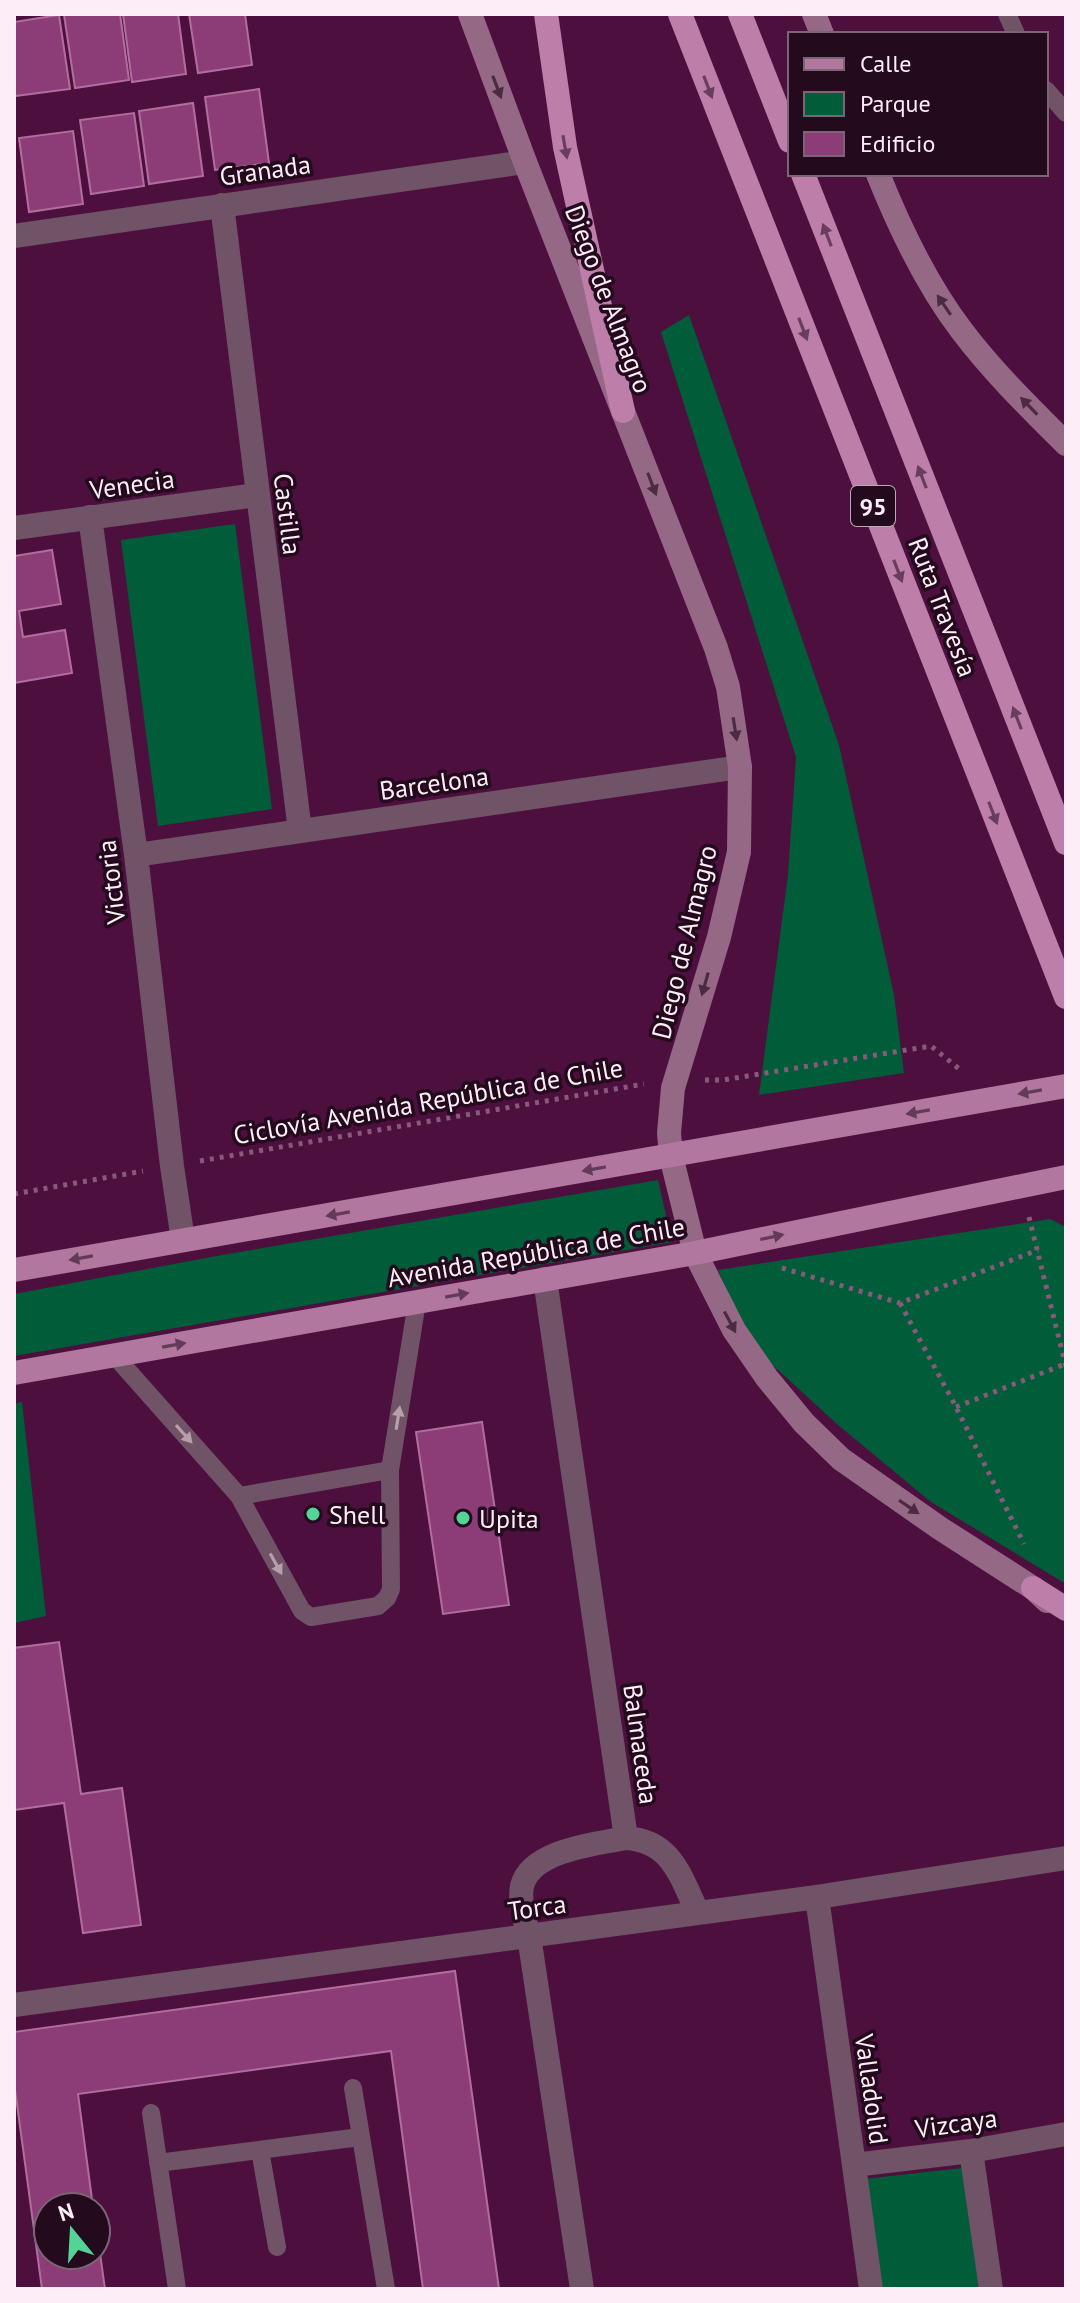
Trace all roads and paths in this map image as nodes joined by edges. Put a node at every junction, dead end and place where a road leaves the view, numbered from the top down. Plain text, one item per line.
1 (470, 14) edge
2 (546, 14) edge
3 (680, 14) edge
4 (740, 14) edge
5 (1048, 92) edge
6 (1066, 113) edge
7 (788, 136) edge
8 (525, 162) junction
9 (804, 176) edge
10 (879, 176) edge
11 (222, 205) junction
12 (14, 236) edge
13 (623, 411) junction
14 (1066, 444) edge
15 (257, 495) junction
16 (90, 517) junction
17 (14, 528) edge
18 (740, 767) junction
19 (300, 831) junction
20 (1066, 843) edge
21 (136, 855) junction
22 (1066, 997) edge
23 (967, 1075) dead end
24 (677, 1080) junction
25 (1066, 1086) edge
26 (671, 1156) junction
27 (172, 1166) junction
28 (1066, 1177) edge
29 (1020, 1185) junction
30 (14, 1194) edge
31 (183, 1240) junction
32 (1038, 1250) junction
33 (695, 1253) junction
34 (772, 1264) dead end
35 (14, 1270) edge
36 (545, 1279) junction
37 (417, 1302) junction
38 (900, 1303) junction
39 (114, 1355) junction
40 (1066, 1366) edge
41 (14, 1373) edge
42 (956, 1407) junction
43 (390, 1470) junction
44 (239, 1496) junction
45 (1033, 1588) junction
46 (1066, 1609) edge
47 (1066, 1619) edge
48 (626, 1838) junction
49 (1066, 1858) edge
50 (817, 1897) junction
51 (698, 1913) junction
52 (529, 1936) junction
53 (14, 2005) edge
54 (353, 2088) dead end
55 (151, 2113) dead end
56 (1066, 2134) edge
57 (360, 2137) junction
58 (260, 2150) junction
59 (971, 2151) junction
60 (158, 2163) junction
61 (854, 2165) junction
62 (277, 2247) dead end
63 (177, 2289) edge
64 (386, 2289) edge
65 (582, 2289) edge
66 (871, 2289) edge
67 (991, 2289) edge

1 -> 8 main road, Diego de Almagro
2 -> 13 highway
3 -> 22 highway, Ruta Travesía / 95
4 - 7 highway
5 - 6 lane
8 - 11 street, Granada
8 - 13 main road, Diego de Almagro
20 -> 9 highway, Ruta Travesía / 95
14 -> 10 main road
11 - 12 street, Granada
11 - 15 street, Castilla
13 -> 18 main road, Diego de Almagro
15 - 16 street, Venecia
15 - 19 street, Castilla
16 - 17 street, Venecia
16 - 21 street, Victoria
18 - 19 street, Barcelona
18 -> 24 main road, Diego de Almagro
19 - 21 street, Barcelona
21 - 27 street, Victoria
23 - 24 path, Ciclovía Avenida República de Chile
24 - 26 main road, Diego de Almagro
24 - 27 path, Ciclovía Avenida República de Chile
25 -> 26 main road
26 -> 31 main road
26 - 33 main road, Diego de Almagro
27 - 30 path, Ciclovía Avenida República de Chile
27 - 31 street, Victoria
28 - 29 main road, Avenida República de Chile
29 - 32 path
33 -> 29 main road, Avenida República de Chile
31 -> 35 main road
32 - 38 path
32 - 40 path
33 - 36 main road, Avenida República de Chile
33 -> 45 main road, Diego de Almagro
34 - 38 path
37 -> 36 main road, Avenida República de Chile
36 - 48 street, Balmaceda
39 -> 37 main road, Avenida República de Chile
43 -> 37 lane
38 - 42 path
39 - 41 main road, Avenida República de Chile
39 -> 44 lane
40 - 42 path
42 - 45 path
43 - 44 lane
44 -> 43 lane
45 - 46 highway
45 - 47 main road, Diego de Almagro
48 - 51 street
48 - 52 street, Balmaceda
49 - 50 street, Torca
50 - 51 street, Torca
50 - 61 street, Valladolid
51 - 52 street, Torca
52 - 53 street, Torca
52 - 65 street, Balmaceda
54 - 57 lane
55 - 60 lane
56 - 59 street, Vizcaya
57 - 58 lane
57 - 64 lane
58 - 60 lane
58 - 62 lane
59 - 61 street, Vizcaya
59 - 67 street
60 - 63 lane
61 - 66 street, Valladolid

